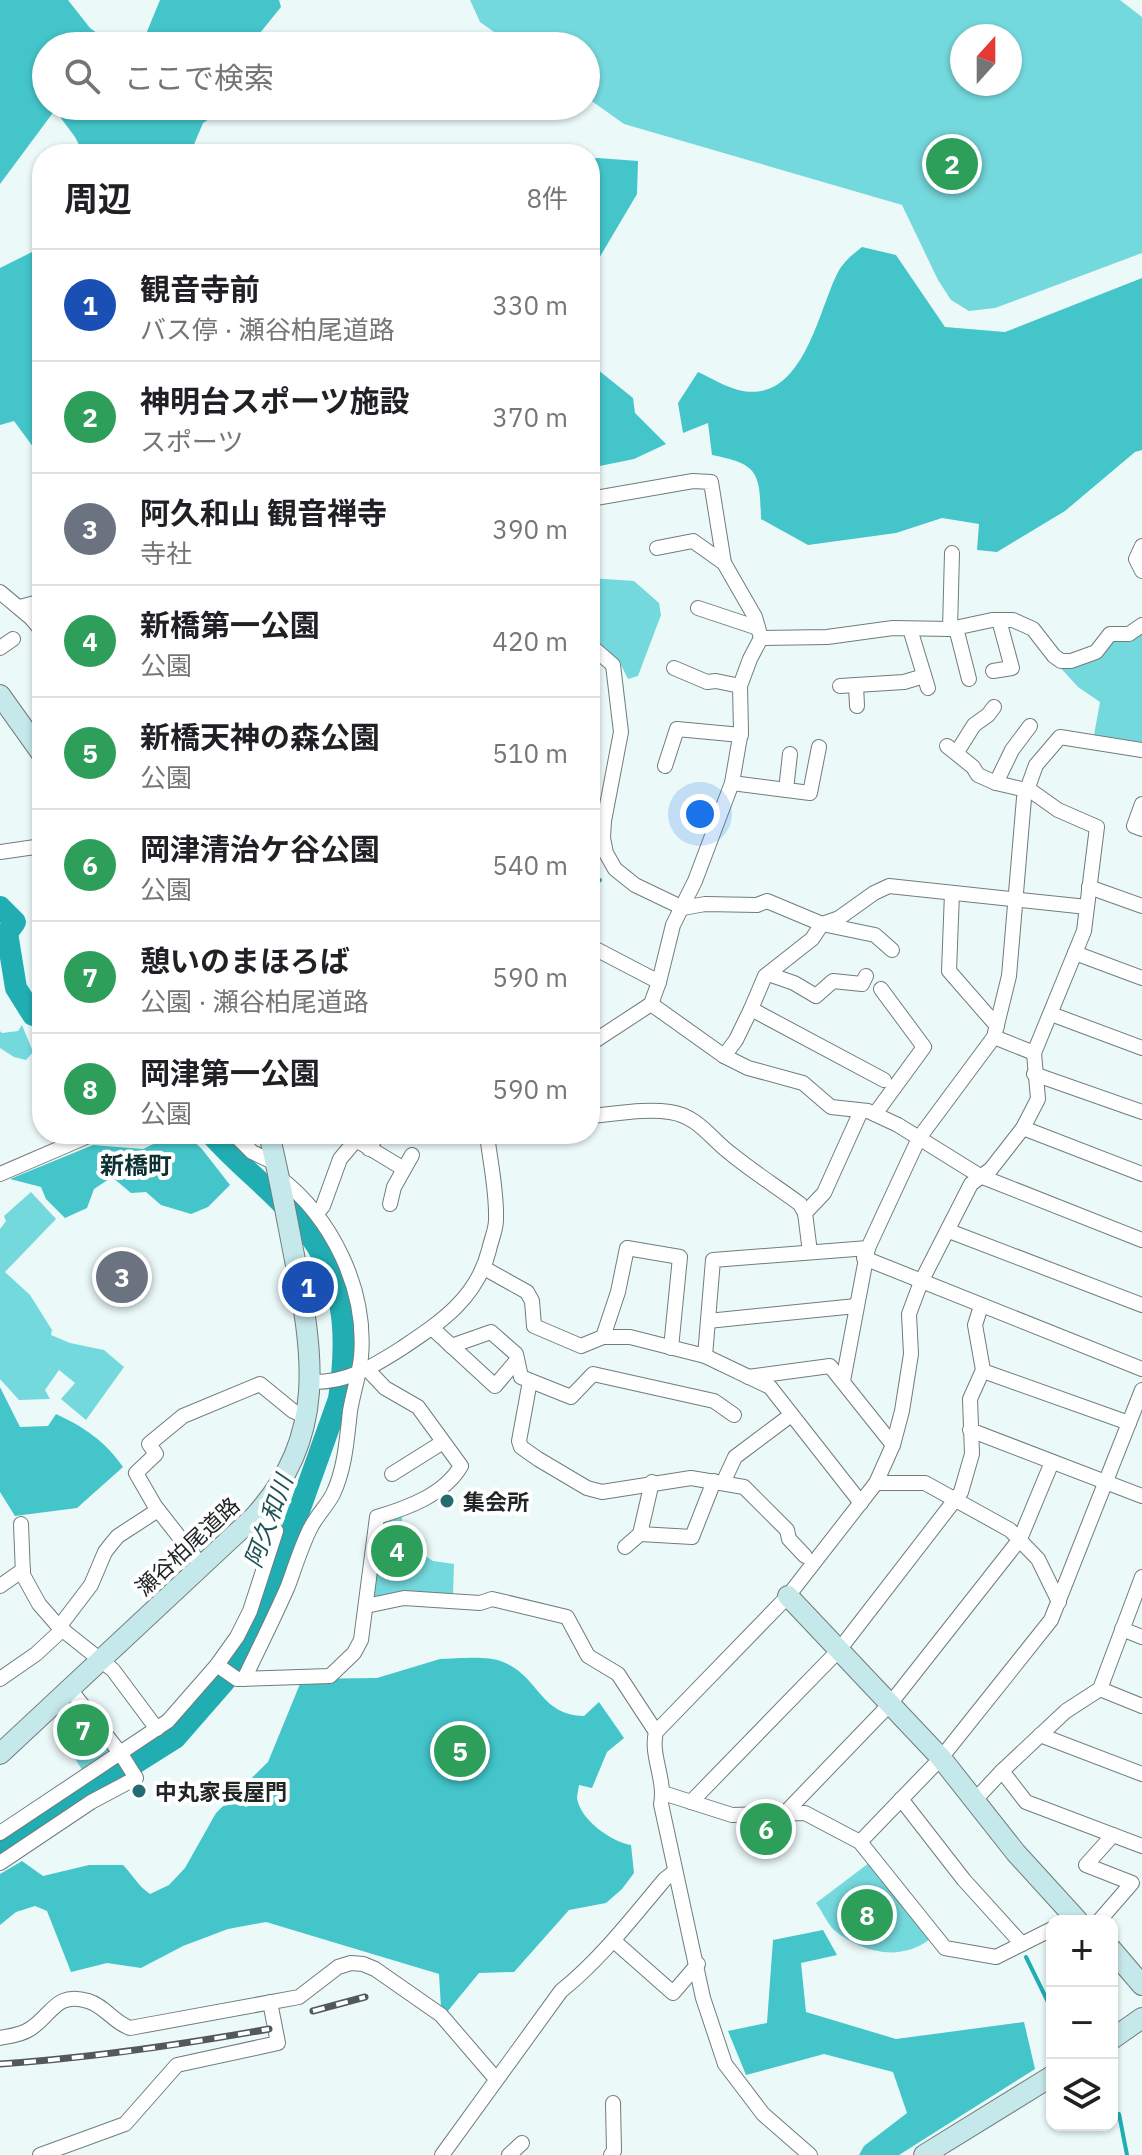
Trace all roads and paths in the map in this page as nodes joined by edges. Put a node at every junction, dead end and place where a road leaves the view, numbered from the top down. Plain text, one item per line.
1 (600, 497) edge
2 (1142, 546) edge
3 (657, 548) dead end
4 (952, 553) dead end
5 (724, 563) junction
6 (1142, 571) edge
7 (0, 592) edge
8 (32, 604) edge
9 (20, 607) junction
10 (698, 608) dead end
11 (32, 620) edge
12 (999, 620) junction
13 (1142, 625) edge
14 (910, 629) junction
15 (953, 629) junction
16 (760, 633) junction
17 (600, 654) edge
18 (674, 668) dead end
19 (993, 671) dead end
20 (969, 679) dead end
21 (856, 685) junction
22 (740, 686) junction
23 (840, 686) dead end
24 (0, 695) edge
25 (857, 706) dead end
26 (994, 707) dead end
27 (1030, 726) dead end
28 (741, 735) junction
29 (32, 740) edge
30 (819, 747) dead end
31 (1142, 750) edge
32 (790, 754) dead end
33 (665, 766) dead end
34 (732, 783) junction
35 (996, 783) junction
36 (1027, 789) junction
37 (786, 790) junction
38 (1142, 804) edge
39 (1142, 829) edge
40 (600, 835) edge
41 (32, 847) edge
42 (600, 850) edge
43 (0, 852) edge
44 (1089, 887) junction
45 (952, 893) junction
46 (1016, 900) junction
47 (1142, 906) edge
48 (1087, 907) junction
49 (683, 908) junction
50 (822, 924) junction
51 (892, 950) dead end
52 (600, 951) edge
53 (1075, 953) junction
54 (768, 974) junction
55 (866, 976) dead end
56 (1142, 978) edge
57 (659, 982) junction
58 (881, 989) dead end
59 (651, 1004) junction
60 (751, 1009) junction
61 (1051, 1014) junction
62 (995, 1032) junction
63 (600, 1037) edge
64 (1142, 1048) edge
65 (1034, 1053) junction
66 (724, 1056) junction
67 (1034, 1074) junction
68 (884, 1080) dead end
69 (868, 1112) junction
70 (1142, 1112) edge
71 (600, 1115) edge
72 (1023, 1128) junction
73 (919, 1138) junction
74 (70, 1144) edge
75 (244, 1144) edge
76 (271, 1144) edge
77 (353, 1144) edge
78 (362, 1144) edge
79 (372, 1144) edge
80 (488, 1144) edge
81 (369, 1149) junction
82 (0, 1174) edge
83 (1142, 1174) edge
84 (279, 1175) junction
85 (980, 1176) junction
86 (390, 1204) dead end
87 (317, 1213) junction
88 (805, 1213) junction
89 (949, 1231) junction
90 (1142, 1240) edge
91 (810, 1252) junction
92 (866, 1253) junction
93 (484, 1268) junction
94 (921, 1282) junction
95 (1142, 1305) edge
96 (856, 1306) junction
97 (981, 1306) junction
98 (708, 1321) junction
99 (432, 1328) junction
100 (603, 1337) junction
101 (451, 1346) junction
102 (671, 1348) junction
103 (705, 1356) junction
104 (517, 1360) junction
105 (1142, 1369) edge
106 (983, 1371) junction
107 (359, 1373) junction
108 (747, 1377) junction
109 (530, 1381) junction
110 (843, 1381) junction
111 (320, 1382) junction
112 (1142, 1390) edge
113 (734, 1415) dead end
114 (791, 1415) junction
115 (306, 1417) junction
116 (1129, 1423) junction
117 (970, 1430) junction
118 (443, 1442) junction
119 (893, 1445) junction
120 (1052, 1462) junction
121 (392, 1474) dead end
122 (652, 1482) junction
123 (718, 1482) junction
124 (876, 1483) junction
125 (1107, 1483) junction
126 (1142, 1496) edge
127 (955, 1500) junction
128 (861, 1503) junction
129 (158, 1510) junction
130 (255, 1516) junction
131 (21, 1524) dead end
132 (640, 1534) junction
133 (1020, 1539) junction
134 (625, 1547) dead end
135 (809, 1560) junction
136 (202, 1566) junction
137 (23, 1570) junction
138 (1142, 1577) edge
139 (1, 1583) edge
140 (788, 1596) junction
141 (1059, 1602) junction
142 (366, 1606) junction
143 (61, 1628) junction
144 (1122, 1629) junction
145 (1142, 1637) edge
146 (839, 1650) junction
147 (101, 1658) junction
148 (219, 1666) junction
149 (0, 1679) edge
150 (240, 1679) junction
151 (69, 1688) junction
152 (1100, 1689) junction
153 (890, 1704) junction
154 (1142, 1706) edge
155 (157, 1729) junction
156 (656, 1732) junction
157 (1040, 1735) junction
158 (0, 1754) edge
159 (122, 1756) junction
160 (941, 1758) junction
161 (1002, 1771) junction
162 (1142, 1774) edge
163 (663, 1793) junction
164 (901, 1799) junction
165 (975, 1800) junction
166 (691, 1802) junction
167 (785, 1813) junction
168 (0, 1833) edge
169 (1113, 1835) junction
170 (860, 1842) junction
171 (1142, 1846) edge
172 (0, 1863) edge
173 (674, 1872) junction
174 (1069, 1915) edge
175 (1104, 1915) edge
176 (1046, 1932) edge
177 (614, 1941) junction
178 (1022, 1944) junction
179 (1118, 1957) edge
180 (698, 1964) junction
181 (1142, 1985) edge
182 (270, 2002) junction
183 (1142, 2018) edge
184 (1118, 2035) edge
185 (0, 2038) edge
186 (496, 2079) junction
187 (1046, 2080) edge
188 (613, 2103) dead end
189 (522, 2143) dead end
190 (40, 2155) edge
191 (442, 2155) edge
192 (509, 2155) edge
193 (611, 2155) edge
194 (810, 2155) edge
195 (924, 2155) edge

1 - 5 street
2 - 6 street
3 - 5 street
4 - 15 street
5 - 16 street
7 - 9 street
8 - 9 street
9 - 11 street
10 - 16 street
12 - 13 street
12 - 15 street
12 - 19 street
14 - 15 street
14 - 16 street
14 - 21 street
15 - 20 street
16 - 22 street
17 - 40 street
18 - 22 street
21 - 23 street
21 - 25 street
22 - 28 street
24 - 29 main road
26 - 35 street
27 - 35 street
28 - 33 street
28 - 34 street
30 - 37 street
31 - 36 street
32 - 37 street
34 - 37 street
34 - 49 street
35 - 36 street
36 - 44 street
36 - 46 street
38 - 39 street
41 - 43 street
42 - 49 street
44 - 47 street
44 - 48 street
45 - 46 street
45 - 50 street
45 - 62 street
46 - 48 street
46 - 62 street
48 - 53 street
49 - 50 street
49 - 57 street
50 - 51 street
50 - 54 street
52 - 57 street
53 - 56 street
53 - 61 street
54 - 55 street
54 - 60 street
57 - 59 street
58 - 69 street
59 - 63 street
59 - 66 street
60 - 66 street
60 - 68 street
61 - 64 street
61 - 65 street
62 - 65 street
62 - 73 street
65 - 67 street
66 - 69 street
67 - 70 street
67 - 72 street
69 - 73 street
69 - 88 street
71 - 88 street
72 - 83 street
72 - 85 street
73 - 85 street
73 - 92 street
74 - 82 street
75 - 84 street
76 - 84 main road, 瀬谷柏尾道路
77 - 87 street
78 - 81 street
79 - 81 street
80 - 93 street
81 - 86 street
84 - 87 street
84 - 111 main road, 瀬谷柏尾道路
85 - 89 street
85 - 90 street
87 - 107 street
88 - 91 street
89 - 94 street
89 - 95 street
91 - 92 street
91 - 98 street
92 - 94 street
92 - 96 street
93 - 99 street
93 - 100 street
94 - 97 street
94 - 119 street
96 - 98 street
96 - 110 street
97 - 105 street
97 - 106 street
98 - 103 street
99 - 101 street
99 - 107 street
100 - 102 street
100 - 102 street
101 - 104 street
101 - 104 street
102 - 103 street
103 - 108 street
104 - 109 street
106 - 116 street
106 - 117 street
107 - 111 street
107 - 118 street
107 - 150 street
108 - 110 street
108 - 114 street
109 - 113 street
109 - 122 street
110 - 119 street
111 - 115 main road, 瀬谷柏尾道路
112 - 116 street
114 - 123 street
114 - 128 street
115 - 129 street
115 - 130 main road, 瀬谷柏尾道路
116 - 125 street
117 - 120 street
117 - 127 street
118 - 121 street
118 - 142 street
119 - 124 street
120 - 125 street
120 - 133 street
122 - 123 street
122 - 132 street
123 - 132 street
123 - 135 street
124 - 127 street
124 - 128 street
125 - 126 street
125 - 141 street
127 - 133 street
127 - 146 street
128 - 135 street
129 - 136 street
129 - 143 street
130 - 136 main road, 瀬谷柏尾道路
130 - 148 street
131 - 137 street
132 - 134 street
133 - 141 street
133 - 153 street
135 - 140 street
136 - 147 main road, 瀬谷柏尾道路
137 - 139 street
137 - 143 street
138 - 144 street
140 - 146 main road
140 - 156 street
141 - 160 street
142 - 150 street
142 - 156 street
143 - 147 street
143 - 149 street
144 - 145 street
144 - 152 street
146 - 153 main road
146 - 166 street
147 - 151 main road, 瀬谷柏尾道路
147 - 155 street
148 - 150 street
148 - 155 street
151 - 158 main road, 瀬谷柏尾道路
151 - 159 street
152 - 154 street
152 - 157 street
153 - 160 main road
153 - 167 street
155 - 159 street
156 - 163 street
157 - 161 street
157 - 162 street
159 - 168 street
159 - 172 street
160 - 164 street
160 - 165 main road
161 - 165 street
161 - 169 street
163 - 166 street
163 - 173 street
164 - 170 street
164 - 178 street
165 - 174 main road
166 - 167 street
167 - 170 street
169 - 171 street
169 - 175 street
170 - 178 street
173 - 177 street
173 - 180 street
176 - 178 street
177 - 180 street
177 - 186 street
179 - 181 main road
180 - 194 street
182 - 185 street
182 - 186 street
182 - 190 street
183 - 184 main road
186 - 191 street
187 - 195 main road
188 - 193 street
189 - 192 street

